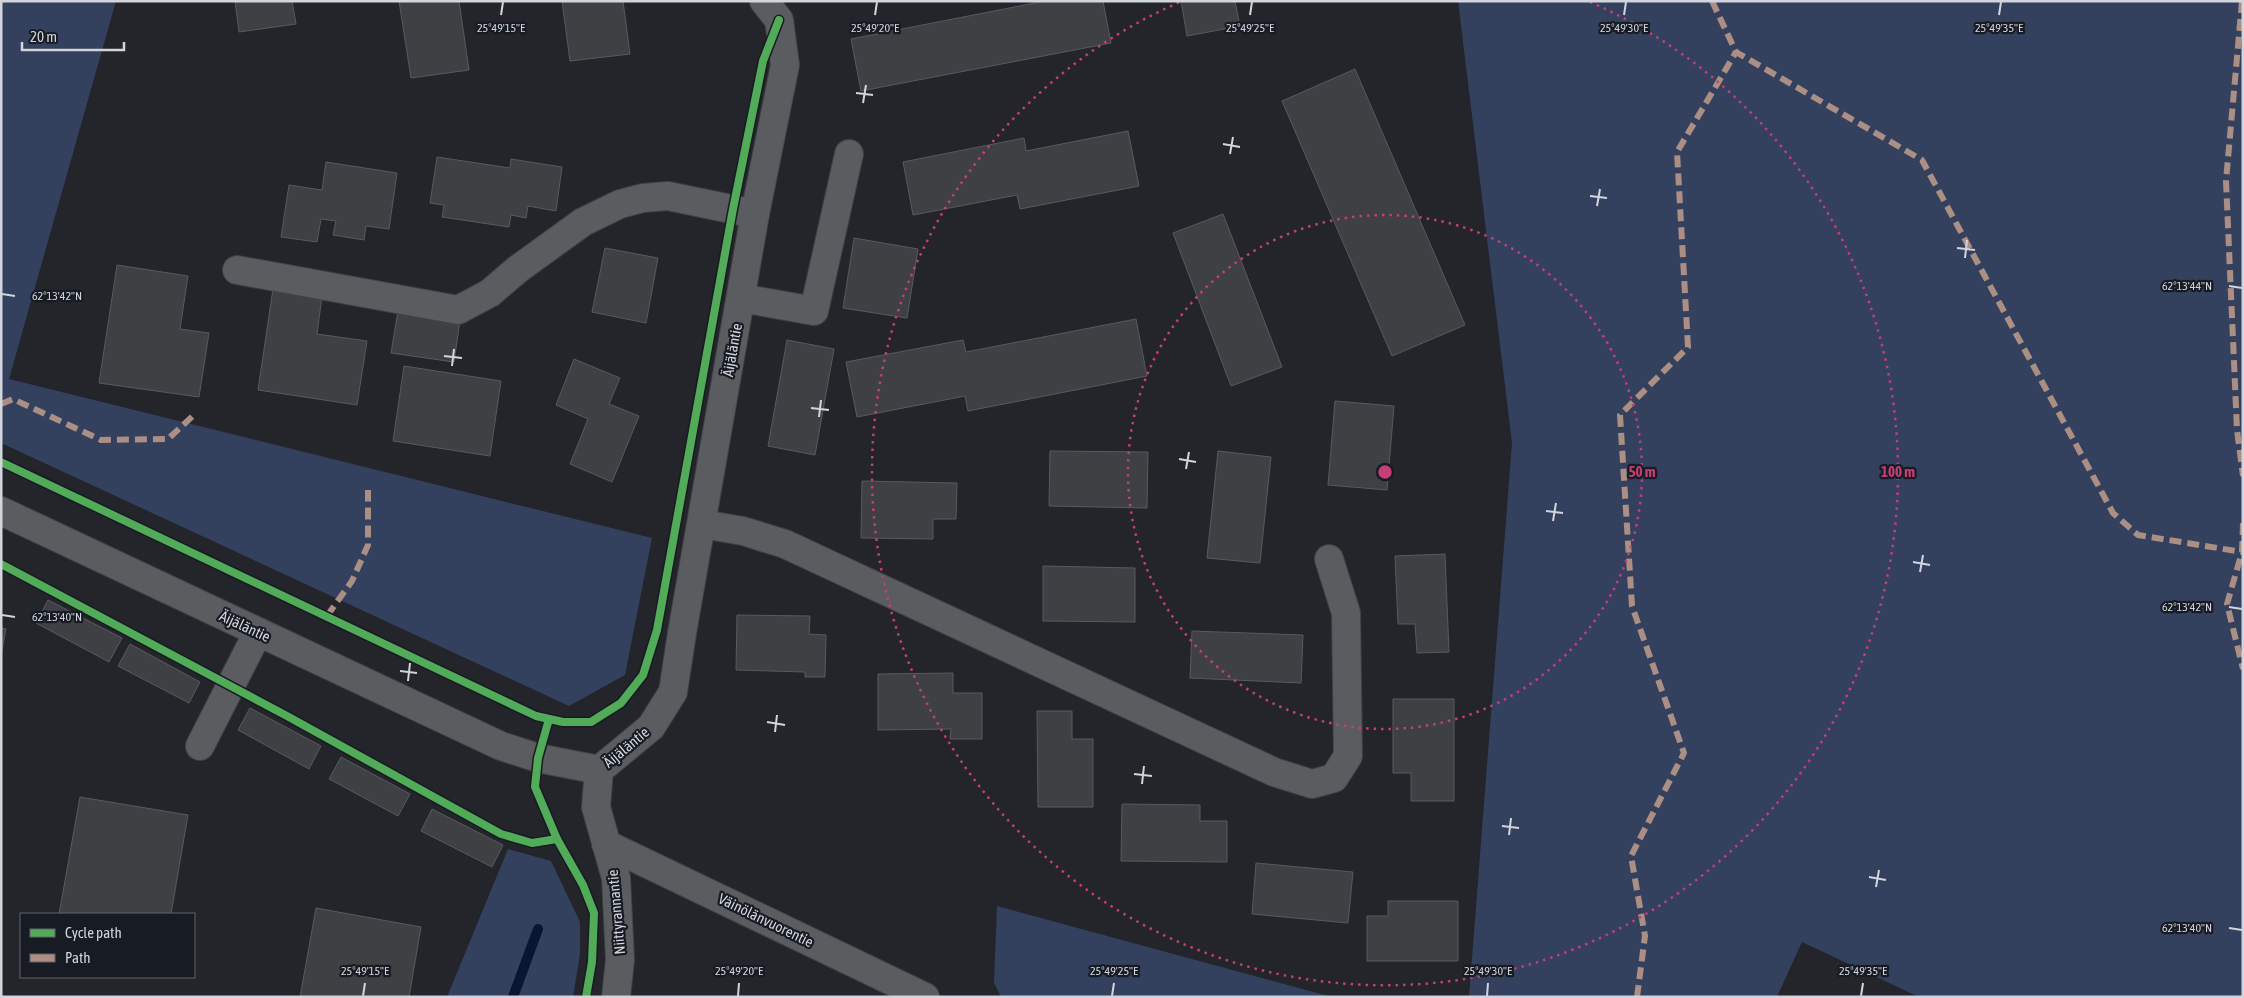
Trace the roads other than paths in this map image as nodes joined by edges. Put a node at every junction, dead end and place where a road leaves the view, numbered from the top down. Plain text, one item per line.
1 (777, 7) edge
2 (850, 154) dead end
3 (755, 214) junction
4 (236, 270) dead end
5 (741, 298) junction
6 (1, 511) edge
7 (702, 524) junction
8 (1329, 559) dead end
9 (258, 632) junction
10 (200, 746) dead end
11 (599, 770) junction
12 (606, 844) junction
13 (616, 997) edge
14 (925, 997) edge

1 - 3 street, Äijäläntie
2 - 5 street
3 - 4 street
3 - 5 street, Äijäläntie
5 - 7 street, Äijäläntie
6 - 9 street, Äijäläntie
7 - 8 street
7 - 11 street, Äijäläntie
9 - 10 street
9 - 11 street, Äijäläntie
11 - 12 street, Niittyrannantie
12 - 13 street, Niittyrannantie
12 - 14 street, Väinölänvuorentie

